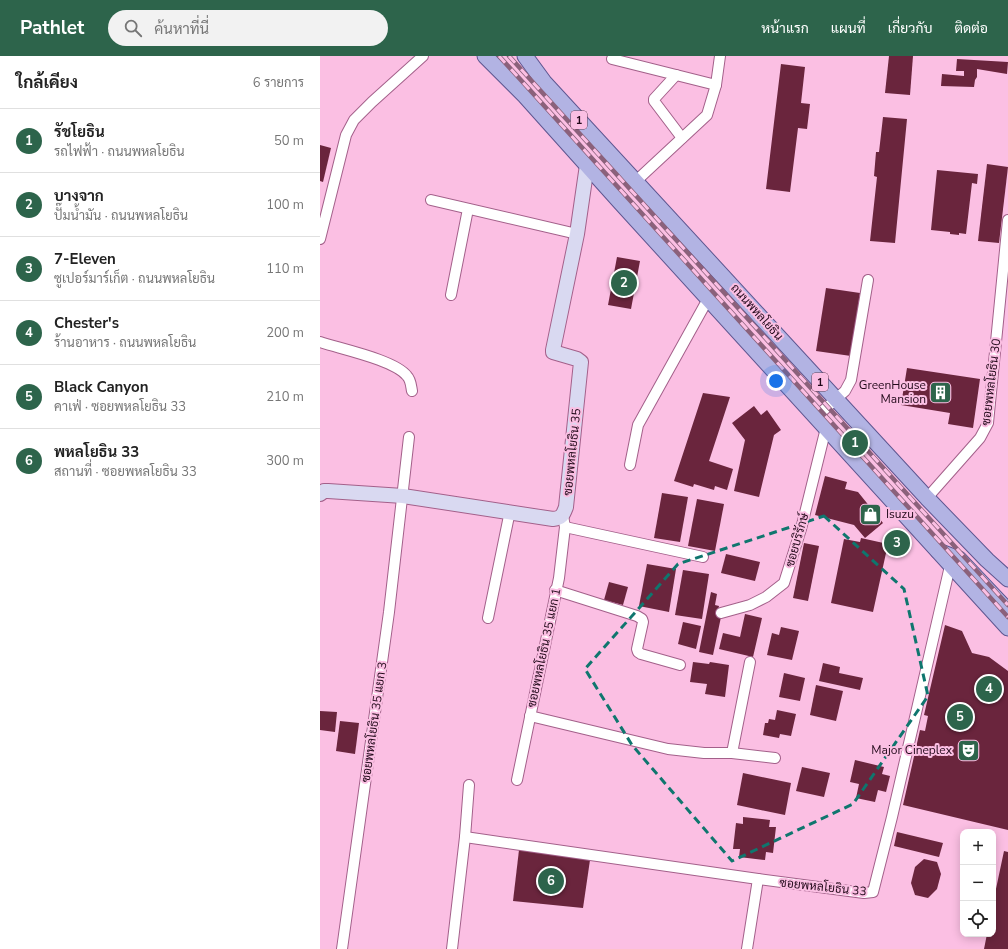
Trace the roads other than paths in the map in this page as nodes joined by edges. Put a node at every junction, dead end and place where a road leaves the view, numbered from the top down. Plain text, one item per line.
1 (423, 56) edge
2 (485, 56) edge
3 (497, 56) edge
4 (518, 56) edge
5 (525, 56) edge
6 (720, 56) edge
7 (612, 59) dead end
8 (676, 75) junction
9 (544, 82) junction
10 (716, 85) junction
11 (525, 96) junction
12 (682, 138) junction
13 (587, 165) junction
14 (636, 181) junction
15 (431, 200) dead end
16 (468, 209) junction
17 (1008, 220) edge
18 (577, 234) junction
19 (320, 239) edge
20 (868, 280) dead end
21 (451, 295) dead end
22 (708, 299) junction
23 (320, 342) edge
24 (412, 391) dead end
25 (835, 398) junction
26 (821, 423) junction
27 (409, 437) dead end
28 (630, 465) dead end
29 (320, 494) edge
30 (403, 496) junction
31 (927, 498) junction
32 (510, 511) junction
33 (564, 522) junction
34 (970, 542) junction
35 (936, 550) junction
36 (703, 557) dead end
37 (950, 566) junction
38 (1008, 579) edge
39 (556, 590) junction
40 (1008, 591) edge
41 (1008, 611) edge
42 (721, 613) dead end
43 (488, 618) dead end
44 (1008, 628) edge
45 (750, 662) dead end
46 (680, 665) dead end
47 (530, 716) junction
48 (732, 753) junction
49 (775, 758) dead end
50 (517, 780) dead end
51 (469, 785) dead end
52 (465, 837) junction
53 (758, 879) junction
54 (342, 949) edge
55 (452, 949) edge
56 (747, 949) edge

1 - 19 street
2 - 11 main road, 1
3 - 11 main road
4 - 9 main road, ถนนพหลโยธิน
5 - 9 main road, ถนนพหลโยธิน / 1
6 - 10 street
7 - 8 street
8 - 10 street
8 - 12 street
9 - 14 main road, ถนนพหลโยธิน / 1
10 - 12 street
11 - 13 main road, 1
12 - 14 street
13 - 18 street, ซอยพหลโยธิน 35
13 - 22 main road
14 - 25 main road, ถนนพหลโยธิน / 1
15 - 16 street
16 - 18 street
16 - 21 street
17 - 31 street, ซอยพหลโยธิน 30
18 - 33 street, ซอยพหลโยธิน 35
20 - 25 street
22 - 26 main road, 1
22 - 28 street
23 - 24 street
25 - 26 street
25 - 31 main road, ถนนพหลโยธิน / 1
26 - 35 main road, 1
26 - 42 street, ซอยบริรักษ์
27 - 30 street, ซอยพหลโยธิน 35 แยก 3
29 - 30 street
30 - 32 street
30 - 54 street, ซอยพหลโยธิน 35 แยก 3
31 - 34 main road, ถนนพหลโยธิน / 1
32 - 33 street
32 - 43 street
33 - 36 street
33 - 39 street, ซอยพหลโยธิน 35 แยก 1
34 - 38 main road, ถนนพหลโยธิน / 1
34 - 40 main road, ถนนพหลโยธิน
35 - 37 main road, 1
35 - 41 main road
37 - 44 main road, 1
37 - 53 street, ซอยพหลโยธิน 33
39 - 46 street
39 - 47 street, ซอยพหลโยธิน 35 แยก 1
45 - 48 street
47 - 48 street
47 - 50 street, ซอยพหลโยธิน 35 แยก 1
48 - 49 street
51 - 52 street
52 - 53 street, ซอยพหลโยธิน 33
52 - 55 street
53 - 56 street

